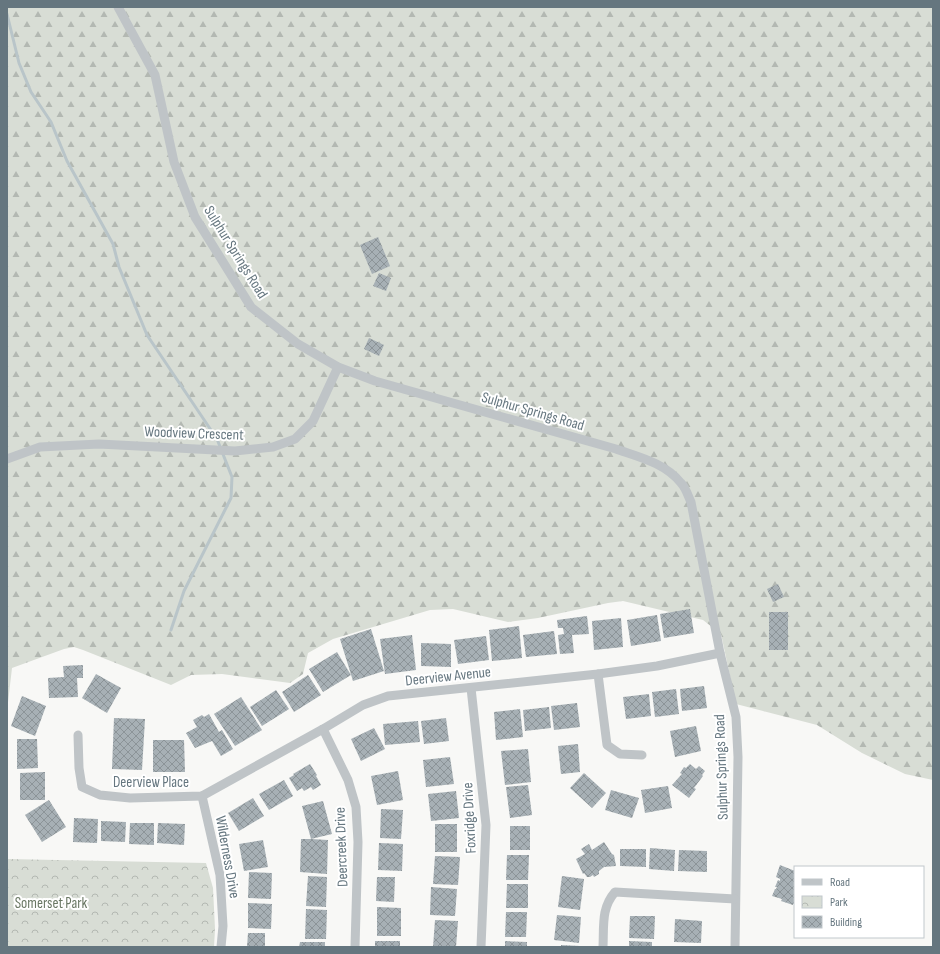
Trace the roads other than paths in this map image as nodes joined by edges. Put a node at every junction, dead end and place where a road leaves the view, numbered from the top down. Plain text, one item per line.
1 (118, 7) edge
2 (338, 367) junction
3 (7, 459) edge
4 (720, 654) junction
5 (598, 674) junction
6 (471, 688) junction
7 (323, 729) junction
8 (78, 735) dead end
9 (642, 755) dead end
10 (202, 796) junction
11 (735, 899) junction
12 (221, 947) edge
13 (355, 947) edge
14 (481, 947) edge
15 (603, 947) edge
16 (735, 947) edge

1 - 2 street, Sulphur Springs Road
2 - 3 street, Woodview Crescent
2 - 4 street, Sulphur Springs Road
4 - 5 street, Deerview Avenue
4 - 11 street, Sulphur Springs Road
5 - 6 street, Deerview Avenue
5 - 9 street
6 - 7 street, Deerview Avenue
6 - 14 street, Foxridge Drive
7 - 10 street, Deerview Avenue
7 - 13 street, Deercreek Drive
8 - 10 street, Deerview Place
10 - 12 street, Wilderness Drive
11 - 15 street
11 - 16 street, Sulphur Springs Road

